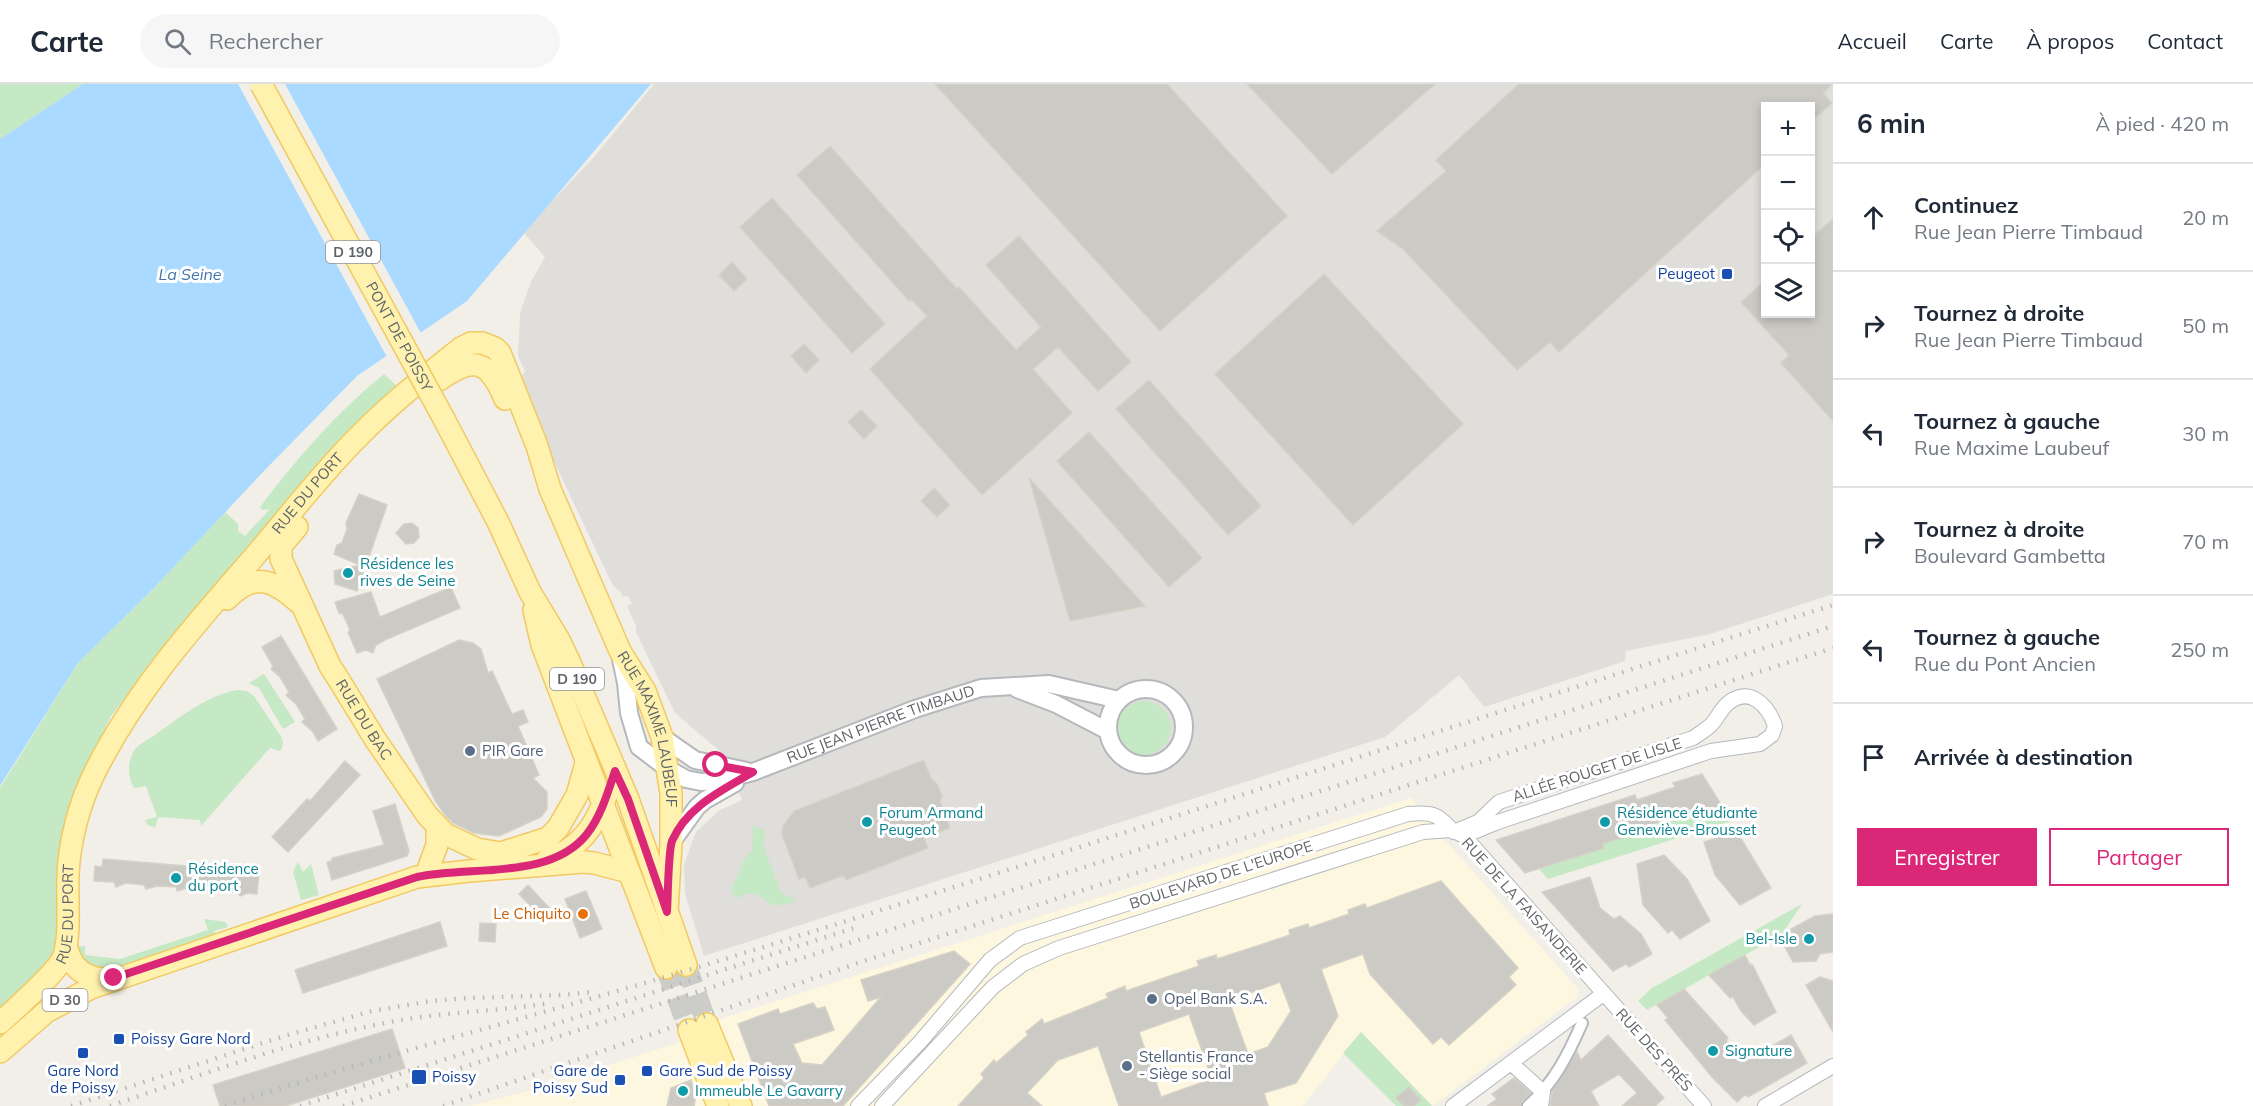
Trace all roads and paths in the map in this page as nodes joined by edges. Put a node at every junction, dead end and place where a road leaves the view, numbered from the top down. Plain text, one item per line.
1 (261, 84) edge
2 (550, 489) junction
3 (530, 592) junction
4 (303, 606) junction
5 (620, 651) junction
6 (161, 668) junction
7 (1010, 686) junction
8 (1119, 700) junction
9 (1108, 731) junction
10 (662, 737) junction
11 (586, 763) junction
12 (668, 769) junction
13 (615, 771) junction
14 (753, 772) junction
15 (604, 804) junction
16 (437, 827) junction
17 (1452, 832) junction
18 (671, 843) junction
19 (524, 868) junction
20 (629, 872) junction
21 (426, 875) junction
22 (667, 912) junction
23 (66, 945) junction
24 (990, 960) junction
25 (114, 978) junction
26 (973, 981) junction
27 (993, 987) junction
28 (1604, 994) junction
29 (982, 998) junction
30 (2, 1019) edge
31 (1581, 1023) dead end
32 (920, 1042) junction
33 (0, 1052) edge
34 (1511, 1063) junction
35 (1833, 1066) edge
36 (917, 1067) junction
37 (1542, 1099) edge
38 (718, 1106) edge
39 (741, 1106) edge
40 (858, 1106) edge
41 (882, 1106) edge
42 (1453, 1106) edge
43 (1528, 1106) edge
44 (1704, 1106) edge
45 (1765, 1106) edge

1 - 3 main road, PONT DE POISSY / D 190, bridge
2 - 4 main road, RUE DU BAC
2 - 5 main road, RUE MAXIME LAUBEUF
2 - 6 main road, RUE DU PORT
3 - 11 main road, D 190
3 - 13 main road, D 190
4 - 6 main road, RUE DU PORT
4 - 16 main road, RUE DU BAC
5 - 10 main road, RUE MAXIME LAUBEUF
5 - 12 street, RUE JEAN PIERRE TIMBAUD
6 - 23 main road, RUE DU PORT
7 - 8 street, RUE JEAN PIERRE TIMBAUD
7 - 9 street, RUE JEAN PIERRE TIMBAUD
7 - 14 street, RUE JEAN PIERRE TIMBAUD
8 - 9 street
8 - 9 street
10 - 12 main road, RUE MAXIME LAUBEUF
10 - 14 street
11 - 15 main road, D 190
11 - 16 main road
12 - 14 street, RUE JEAN PIERRE TIMBAUD
12 - 18 main road, RUE MAXIME LAUBEUF
13 - 15 main road, D 30
13 - 22 main road, D 190
14 - 18 street, RUE JEAN PIERRE TIMBAUD
15 - 19 main road, D 30
15 - 20 main road, D 190
16 - 21 main road
17 - 17 street, ALLÉE ROUGET DE LISLE
17 - 24 street, BOULEVARD DE L'EUROPE
17 - 27 street, BOULEVARD DE L'EUROPE
17 - 28 street, RUE DE LA FAISANDERIE
18 - 22 main road, RUE MAXIME LAUBEUF
19 - 20 main road, D 30
19 - 21 main road, D 30
20 - 22 main road, D 190
21 - 25 main road, D 30
23 - 25 main road, D 30
23 - 30 main road, RUE DU PORT
24 - 26 street, BOULEVARD DE L'EUROPE
24 - 27 street
25 - 33 main road, D 30
26 - 29 street
26 - 32 street, BOULEVARD DE L'EUROPE
27 - 29 street, BOULEVARD DE L'EUROPE
28 - 34 street
28 - 44 street, RUE DES PRÉS
29 - 36 street, BOULEVARD DE L'EUROPE
31 - 37 street
32 - 36 street
32 - 40 street, BOULEVARD DE L'EUROPE
34 - 37 street
34 - 42 street
35 - 45 street
36 - 41 street, BOULEVARD DE L'EUROPE
37 - 43 street
38 - 39 main road

